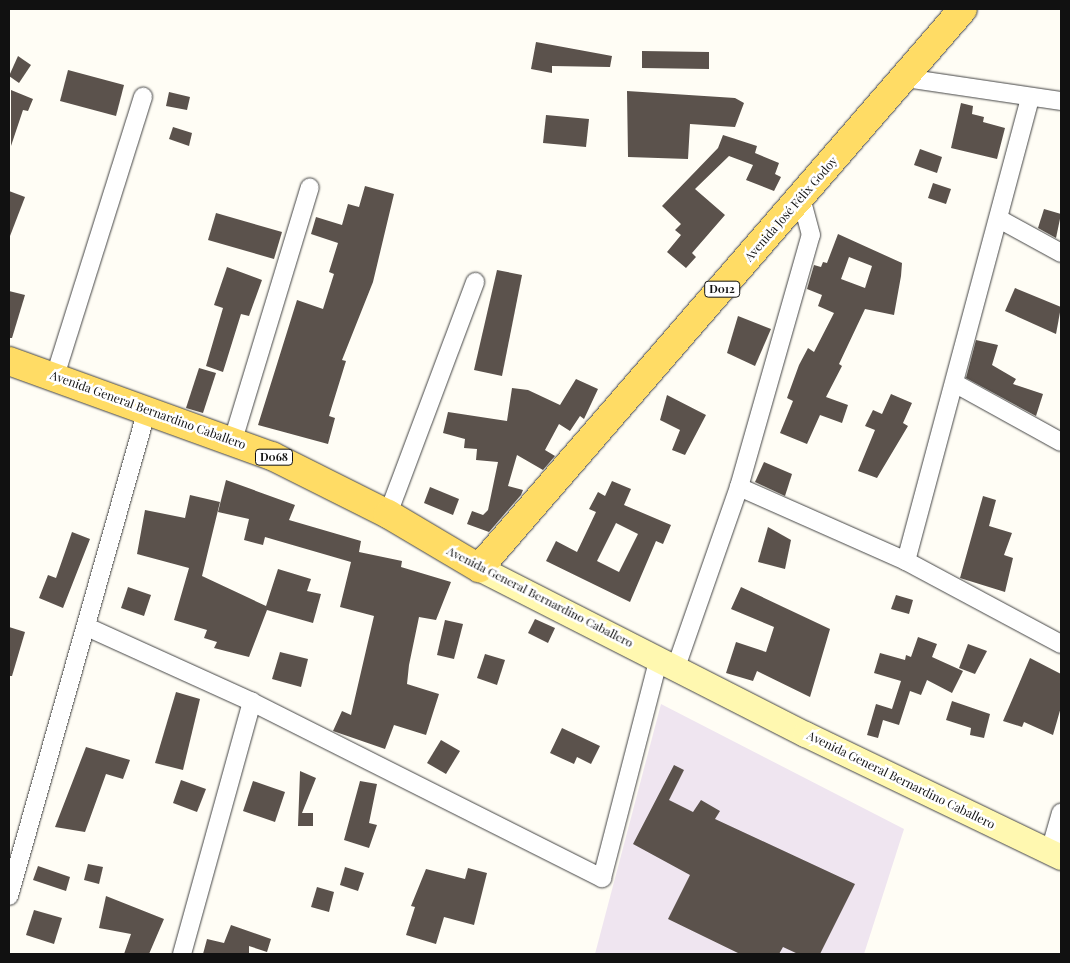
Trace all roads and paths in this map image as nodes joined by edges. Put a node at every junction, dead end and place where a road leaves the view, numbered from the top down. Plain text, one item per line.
1 (964, 9) edge
2 (905, 78) junction
3 (143, 97) dead end
4 (1030, 99) junction
5 (1061, 100) edge
6 (310, 187) dead end
7 (801, 198) junction
8 (999, 218) junction
9 (1061, 253) edge
10 (475, 282) dead end
11 (9, 361) edge
12 (55, 376) junction
13 (956, 384) junction
14 (147, 410) junction
15 (233, 440) junction
16 (1061, 442) edge
17 (739, 487) junction
18 (388, 514) junction
19 (906, 562) junction
20 (480, 568) junction
21 (87, 627) junction
22 (1061, 644) edge
23 (668, 662) junction
24 (252, 702) junction
25 (1061, 813) edge
26 (1056, 854) edge
27 (9, 896) edge
28 (182, 954) edge

1 - 2 main road, Avenida José Félix Godoy / D012
2 - 4 street
2 - 7 main road, Avenida José Félix Godoy / D012
3 - 12 street
4 - 5 street
4 - 8 street
6 - 15 street
7 - 17 street
7 - 20 main road, Avenida José Félix Godoy / D012
8 - 9 street
8 - 13 street
10 - 18 street
11 - 12 main road, Avenida General Bernardino Caballero / D068
12 - 14 main road, Avenida General Bernardino Caballero / D068
13 - 16 street
13 - 19 street
14 - 15 main road, Avenida General Bernardino Caballero / D068
14 - 21 street
15 - 18 main road, Avenida General Bernardino Caballero / D068
17 - 19 street
17 - 23 street
18 - 20 main road, Avenida General Bernardino Caballero / D068
19 - 22 street
20 - 23 main road, Avenida General Bernardino Caballero / D068
21 - 24 street
21 - 27 street
23 - 24 street
23 - 26 main road, Avenida General Bernardino Caballero / D068
24 - 28 street
25 - 26 street

